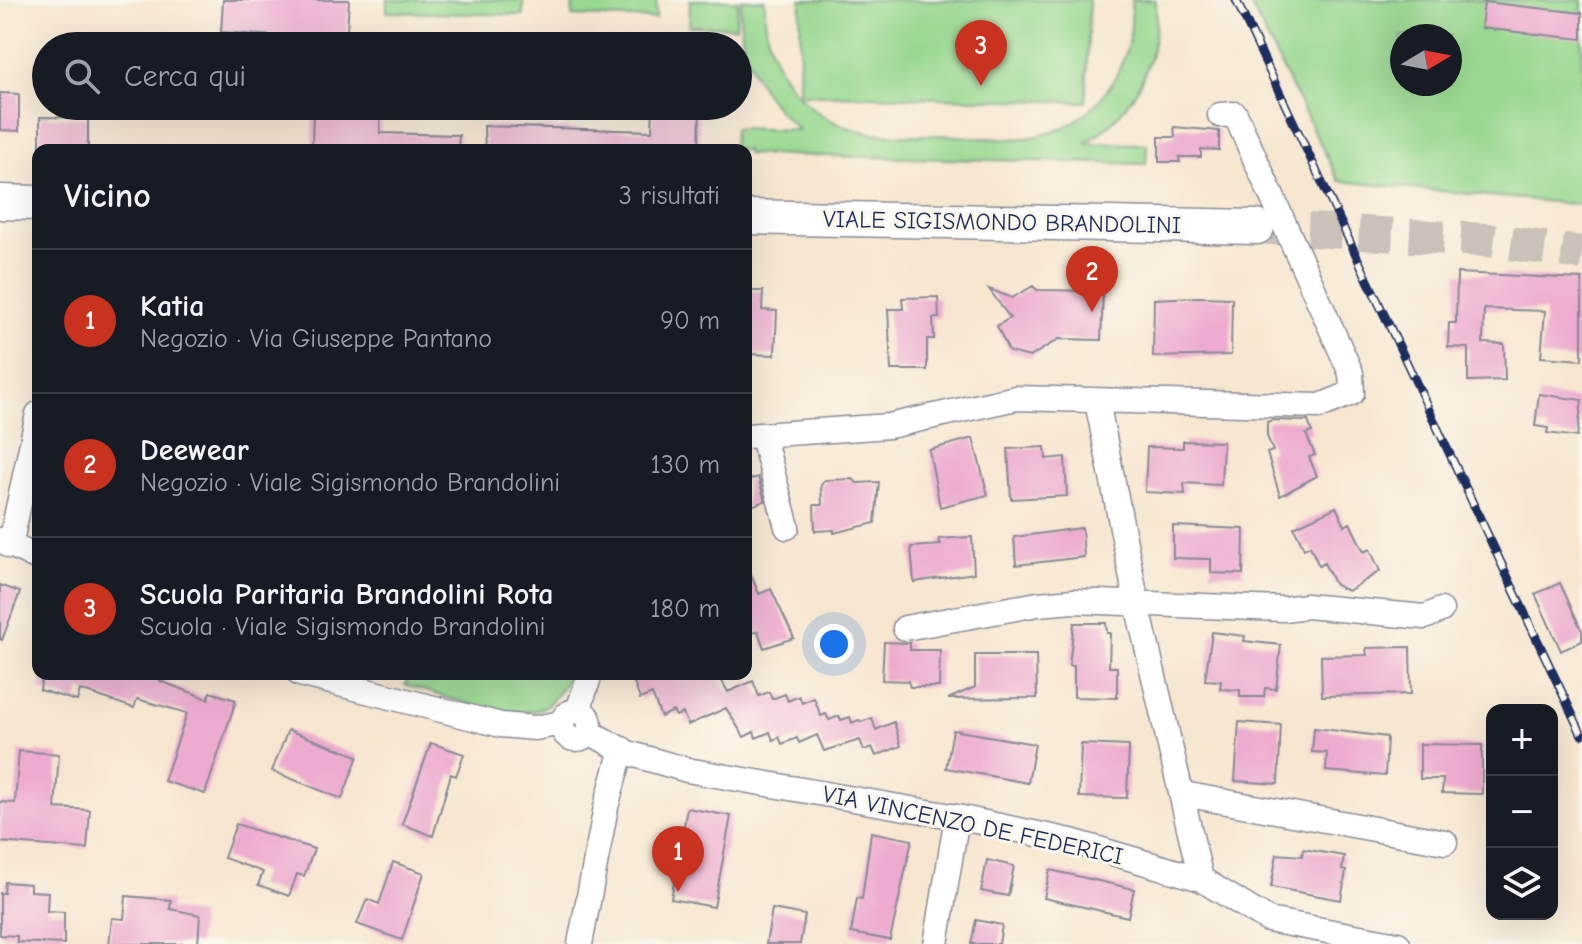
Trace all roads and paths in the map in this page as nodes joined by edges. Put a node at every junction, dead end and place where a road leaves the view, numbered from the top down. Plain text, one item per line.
1 (1220, 115) dead end
2 (0, 202) edge
3 (32, 203) edge
4 (752, 217) edge
5 (1257, 227) tunnel mouth
6 (1097, 401) junction
7 (755, 436) edge
8 (32, 437) edge
9 (787, 527) dead end
10 (5, 543) edge
11 (32, 555) edge
12 (1137, 604) junction
13 (1441, 610) dead end
14 (905, 628) dead end
15 (324, 680) edge
16 (588, 680) edge
17 (576, 722) junction
18 (622, 749) junction
19 (1183, 794) junction
20 (957, 817) junction
21 (1445, 842) dead end
22 (1201, 879) junction
23 (580, 944) edge
24 (936, 944) edge
25 (1398, 944) edge

1 - 6 street
2 - 3 main road
4 - 5 main road, VIALE SIGISMONDO BRANDOLINI
6 - 7 street
6 - 12 street
7 - 9 street
8 - 10 street
10 - 11 street
12 - 13 street
12 - 14 street
12 - 19 street
15 - 17 street
16 - 17 street
17 - 18 street, VIA VINCENZO DE FEDERICI
18 - 20 street, VIA VINCENZO DE FEDERICI
18 - 23 street
19 - 21 street
19 - 22 street
20 - 22 street, VIA VINCENZO DE FEDERICI
20 - 24 street
22 - 25 street, VIA VINCENZO DE FEDERICI

